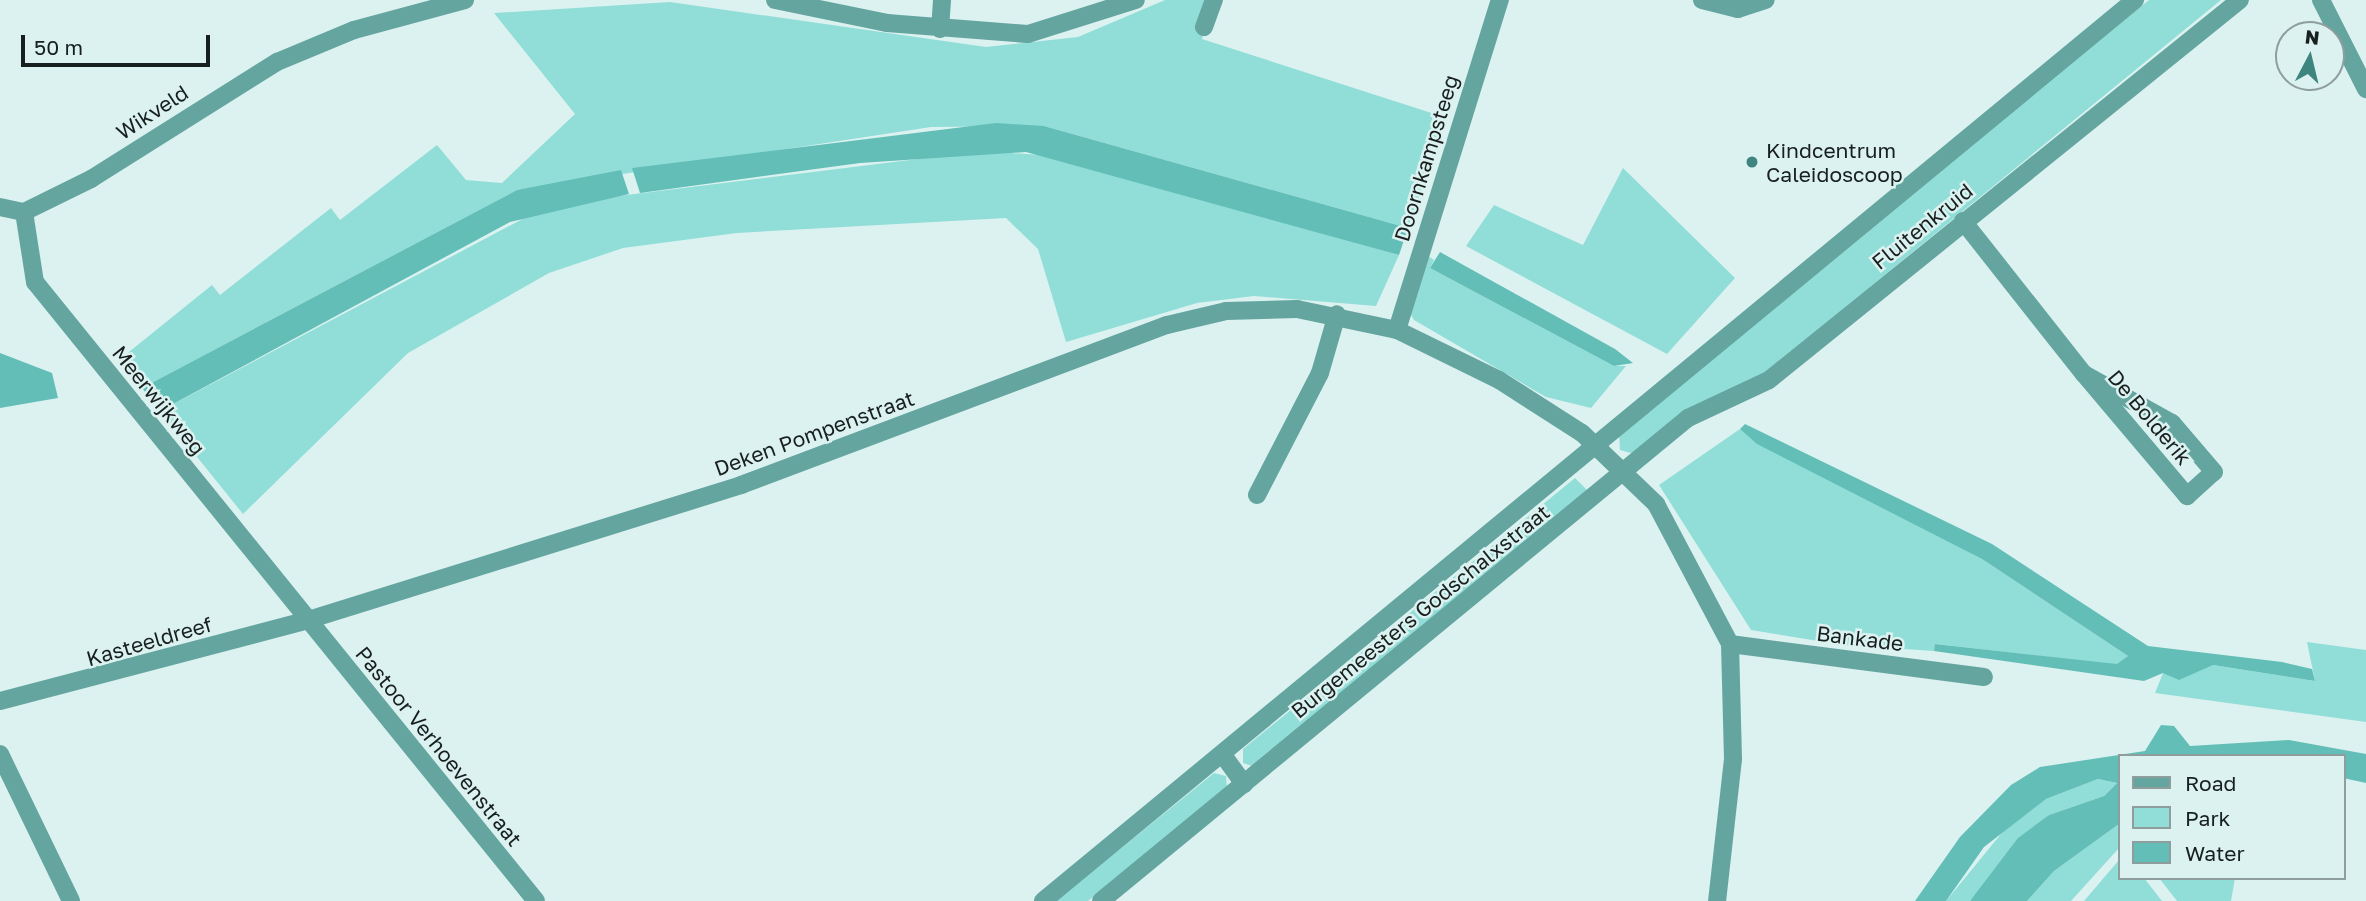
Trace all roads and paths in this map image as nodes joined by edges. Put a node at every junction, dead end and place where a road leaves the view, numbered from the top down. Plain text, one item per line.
1 (465, 0) edge
2 (775, 0) edge
3 (942, 0) edge
4 (1136, 0) edge
5 (1214, 0) edge
6 (1500, 0) edge
7 (1702, 0) edge
8 (1766, 0) edge
9 (2134, 0) edge
10 (2240, 0) edge
11 (2322, 0) edge
12 (446, 2) edge
13 (1204, 27) dead end
14 (940, 29) junction
15 (2366, 89) edge
16 (0, 207) edge
17 (24, 212) junction
18 (1964, 221) junction
19 (1337, 314) junction
20 (1396, 330) junction
21 (2084, 374) junction
22 (1595, 445) junction
23 (1623, 473) junction
24 (1257, 495) dead end
25 (308, 620) junction
26 (1730, 644) junction
27 (1984, 677) dead end
28 (0, 701) edge
29 (0, 754) edge
30 (1223, 755) junction
31 (1244, 783) junction
32 (71, 901) edge
33 (536, 901) edge
34 (1043, 901) edge
35 (1101, 901) edge
36 (1717, 901) edge

1 - 12 street, Wikveld
2 - 14 street
3 - 14 street
4 - 14 street
5 - 13 street
6 - 20 street, Doornkampsteeg
7 - 8 street
9 - 22 street, Fluitenkruid
10 - 18 street, Fluitenkruid
11 - 15 street
12 - 17 street, Wikveld
16 - 17 street
17 - 25 street, Meerwijkweg
18 - 21 street, De Bolderik
18 - 23 street, Fluitenkruid
19 - 20 street, Deken Pompenstraat
19 - 24 street
19 - 25 street, Deken Pompenstraat
20 - 22 street, Deken Pompenstraat
21 - 21 street, De Bolderik
22 - 23 street, Deken Pompenstraat
22 - 30 street, Burgemeesters Godschalxstraat
23 - 26 street, Deken Pompenstraat
23 - 31 street, Burgemeesters Godschalxstraat
25 - 28 street, Kasteeldreef
25 - 33 street, Pastoor Verhoevenstraat
26 - 27 street, Bankade
26 - 36 street
29 - 32 street
30 - 31 street
30 - 34 street, Burgemeesters Godschalxstraat
31 - 35 street, Burgemeesters Godschalxstraat

